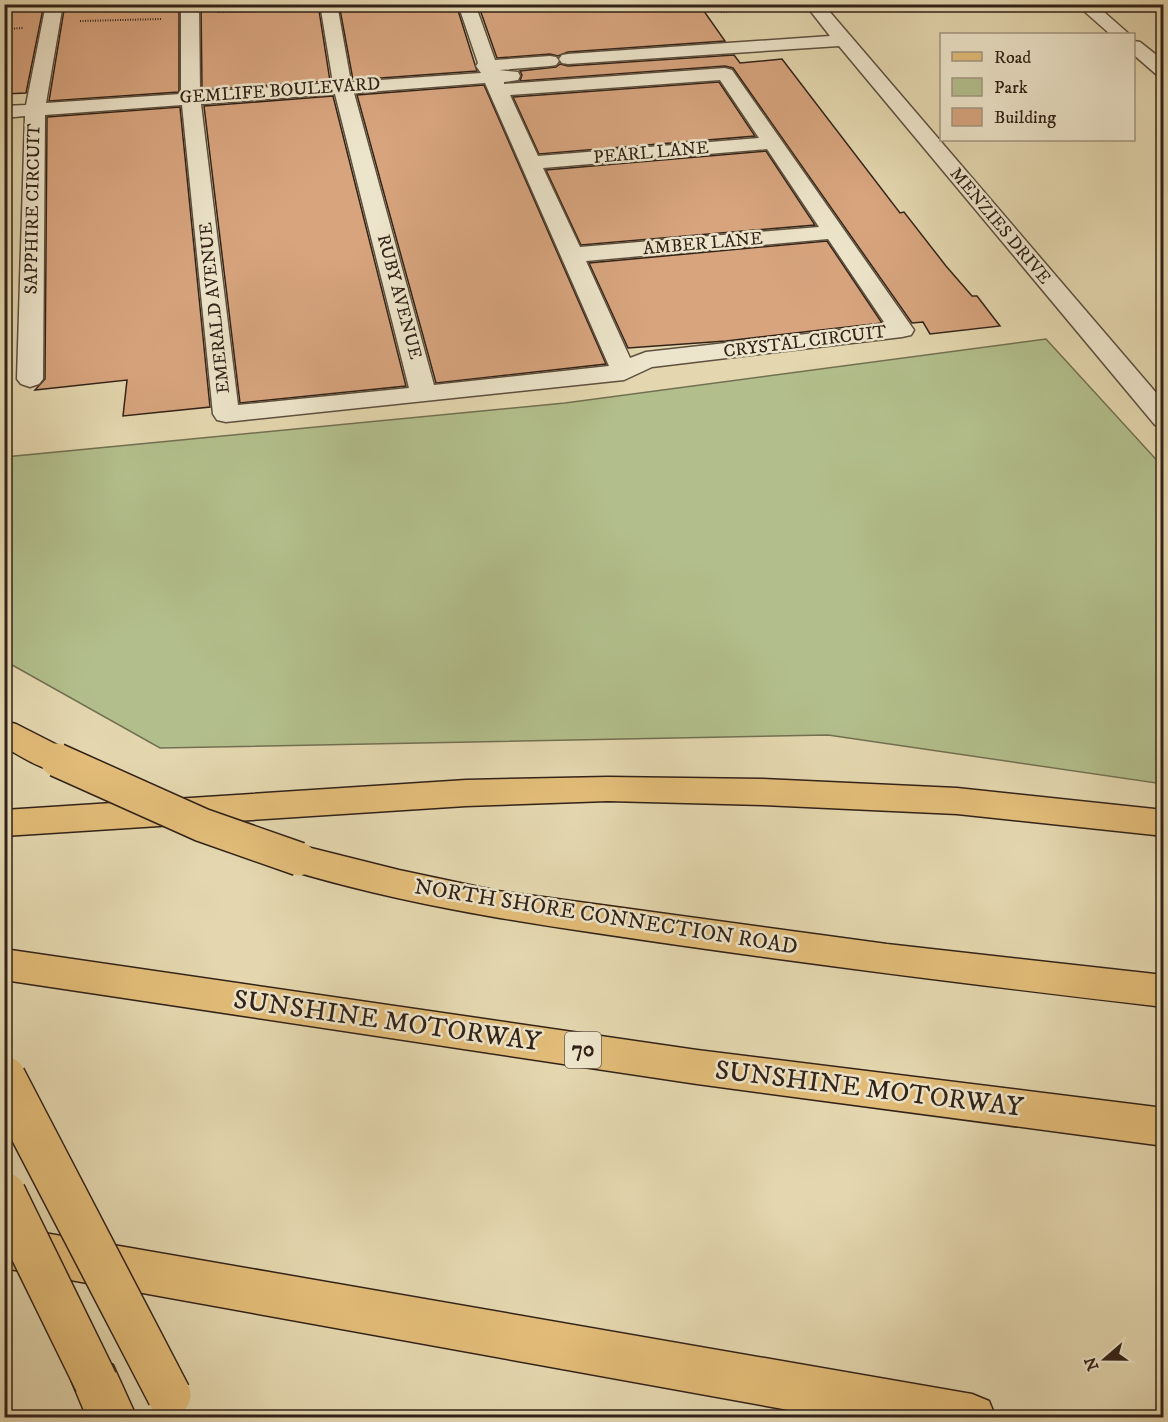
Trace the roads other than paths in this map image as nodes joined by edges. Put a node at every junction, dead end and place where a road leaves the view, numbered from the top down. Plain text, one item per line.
1 (466, 4) edge
2 (813, 4) edge
3 (1084, 4) edge
4 (328, 6) edge
5 (190, 12) edge
6 (53, 14) edge
7 (1119, 33) edge
8 (845, 43) junction
9 (1135, 47) edge
10 (1164, 71) edge
11 (493, 78) junction
12 (342, 82) junction
13 (191, 92) junction
14 (4, 100) edge
15 (36, 104) junction
16 (4, 112) edge
17 (772, 143) junction
18 (531, 163) junction
19 (834, 232) junction
20 (572, 255) junction
21 (624, 372) junction
22 (30, 380) dead end
23 (424, 394) junction
24 (1164, 419) edge
25 (4, 732) edge
26 (4, 823) edge
27 (1164, 823) edge
28 (4, 963) edge
29 (1164, 991) edge
30 (4, 1078) edge
31 (1164, 1126) edge
32 (4, 1194) edge
33 (4, 1247) edge
34 (104, 1400) edge
35 (175, 1406) edge
36 (972, 1418) edge

1 - 11 street
2 - 8 street, MENZIES DRIVE
3 - 7 street
4 - 12 street, RUBY AVENUE
5 - 13 street, EMERALD AVENUE
6 - 15 street, SAPPHIRE CIRCUIT
8 - 11 street, GEMLIFE BOULEVARD
8 - 24 street, MENZIES DRIVE
9 - 10 street
11 - 12 street, GEMLIFE BOULEVARD
11 - 17 street, CRYSTAL CIRCUIT
11 - 18 street
12 - 13 street, GEMLIFE BOULEVARD
12 - 23 street, RUBY AVENUE
13 - 15 street, GEMLIFE BOULEVARD
13 - 23 street, EMERALD AVENUE
14 - 15 street, GEMLIFE BOULEVARD
15 - 16 street, GEMLIFE BOULEVARD
15 - 22 street, SAPPHIRE CIRCUIT
17 - 18 street, PEARL LANE
17 - 19 street, CRYSTAL CIRCUIT
18 - 20 street
19 - 20 street, AMBER LANE
19 - 21 street, CRYSTAL CIRCUIT
20 - 21 street
21 - 23 street
25 - 29 main road, NORTH SHORE CONNECTION ROAD, bridge
26 - 27 main road
28 - 31 main road, SUNSHINE MOTORWAY / 70
30 - 35 main road, bridge
32 - 34 main road, bridge
33 - 36 main road

